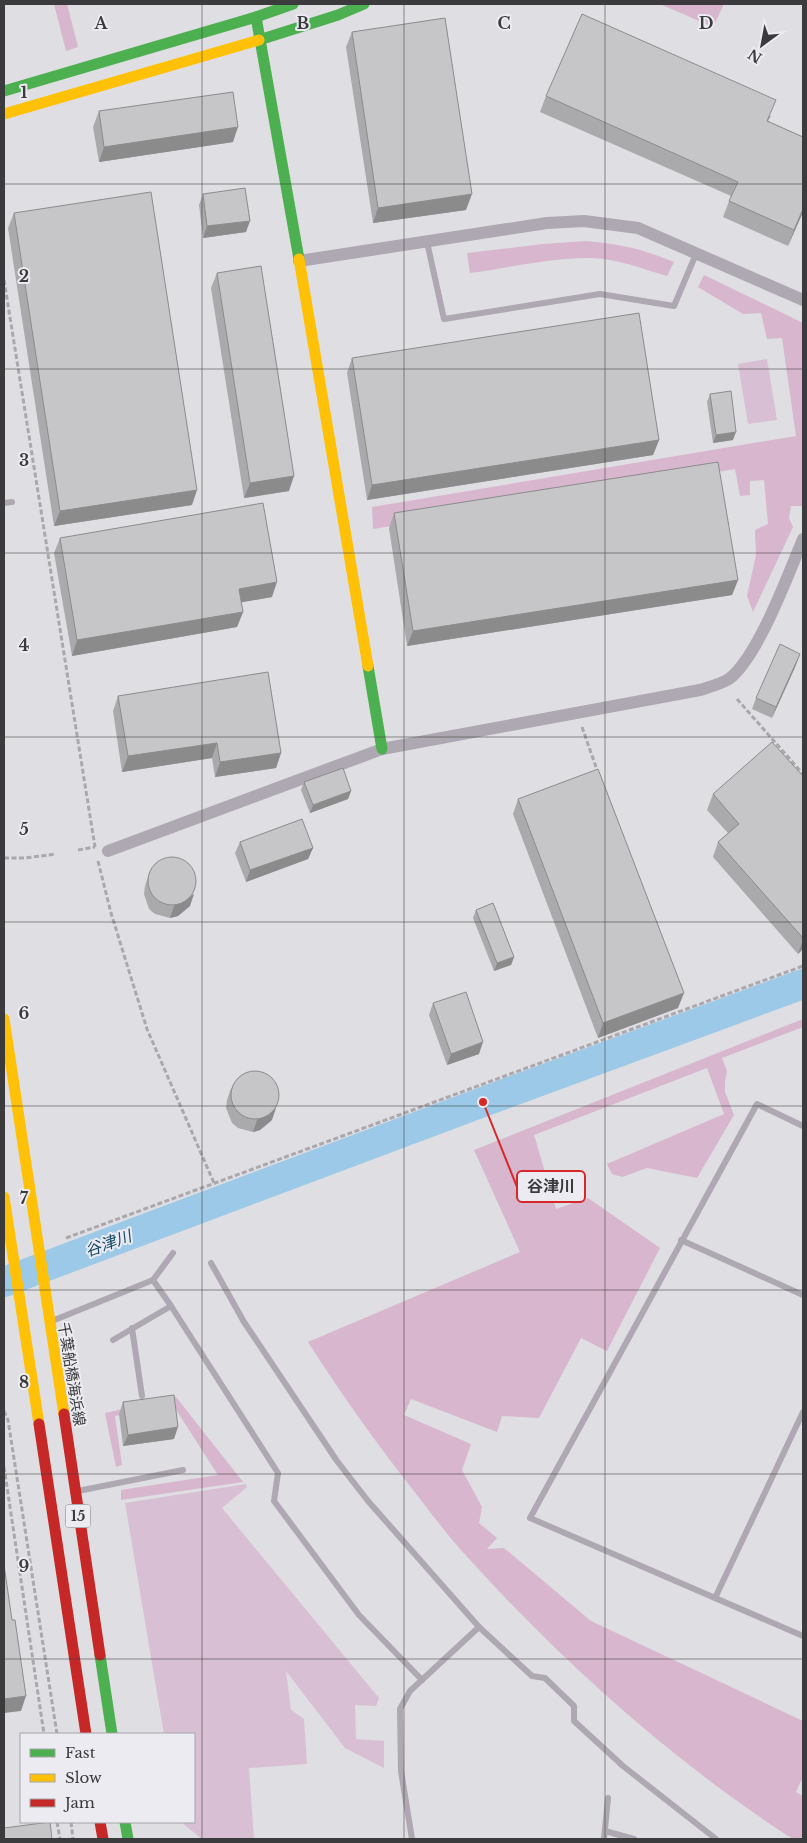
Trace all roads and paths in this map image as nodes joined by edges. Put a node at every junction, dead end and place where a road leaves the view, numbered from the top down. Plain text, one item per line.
1 (293, 4) edge
2 (364, 4) edge
3 (256, 18) junction
4 (260, 39) junction
5 (4, 91) edge
6 (4, 114) edge
7 (427, 242) junction
8 (696, 254) junction
9 (299, 261) junction
10 (4, 280) edge
11 (803, 300) edge
12 (12, 502) dead end
13 (4, 503) edge
14 (803, 539) edge
15 (737, 699) dead end
16 (582, 727) dead end
17 (382, 749) junction
18 (596, 768) edge
19 (803, 774) edge
20 (95, 847) junction
21 (78, 850) dead end
22 (108, 851) dead end
23 (56, 854) dead end
24 (4, 858) edge
25 (803, 966) edge
26 (4, 1019) edge
27 (803, 1126) edge
28 (214, 1183) junction
29 (4, 1197) edge
30 (5, 1216) edge
31 (66, 1238) dead end
32 (680, 1240) junction
33 (174, 1253) dead end
34 (211, 1263) dead end
35 (153, 1280) junction
36 (803, 1295) edge
37 (171, 1306) junction
38 (49, 1323) junction
39 (132, 1328) junction
40 (113, 1340) dead end
41 (142, 1396) dead end
42 (4, 1410) edge
43 (803, 1412) edge
44 (4, 1468) edge
45 (183, 1470) dead end
46 (74, 1492) junction
47 (715, 1598) junction
48 (479, 1628) junction
49 (803, 1636) edge
50 (422, 1680) junction
51 (44, 1733) edge
52 (57, 1733) edge
53 (86, 1733) edge
54 (112, 1733) edge
55 (608, 1798) dead end
56 (57, 1823) edge
57 (71, 1823) edge
58 (100, 1823) edge
59 (125, 1823) edge
60 (605, 1832) junction
61 (60, 1839) edge
62 (74, 1839) edge
63 (103, 1839) edge
64 (128, 1839) edge
65 (412, 1839) edge
66 (604, 1839) edge
67 (634, 1839) edge
68 (716, 1839) edge

1 - 3 street
2 - 4 street
3 - 4 street
3 - 5 street
4 - 6 street
4 - 9 street
7 - 8 street
7 - 8 lane
7 - 9 street
8 - 11 street
9 - 17 street
10 - 20 path
12 - 13 lane
14 - 17 street
15 - 19 path
16 - 18 path
17 - 22 street
20 - 21 path
20 - 28 path
23 - 24 path
25 - 28 path
26 - 38 street, 千葉船橋海浜線 / 15
27 - 32 lane
28 - 31 path
29 - 30 street, 15
30 - 53 street, 15
32 - 36 lane
32 - 47 lane
33 - 35 lane
34 - 48 lane
35 - 37 lane
35 - 38 lane
37 - 39 lane
37 - 50 lane
38 - 46 street, 千葉船橋海浜線 / 15
39 - 40 lane
39 - 41 lane
42 - 52 path
43 - 47 lane
44 - 51 path
45 - 46 lane
46 - 54 street, 千葉船橋海浜線 / 15
47 - 49 lane
48 - 50 lane
48 - 68 lane
50 - 65 lane
55 - 60 lane
56 - 61 path
57 - 62 path
58 - 63 street
59 - 64 street
60 - 66 lane
60 - 67 lane

